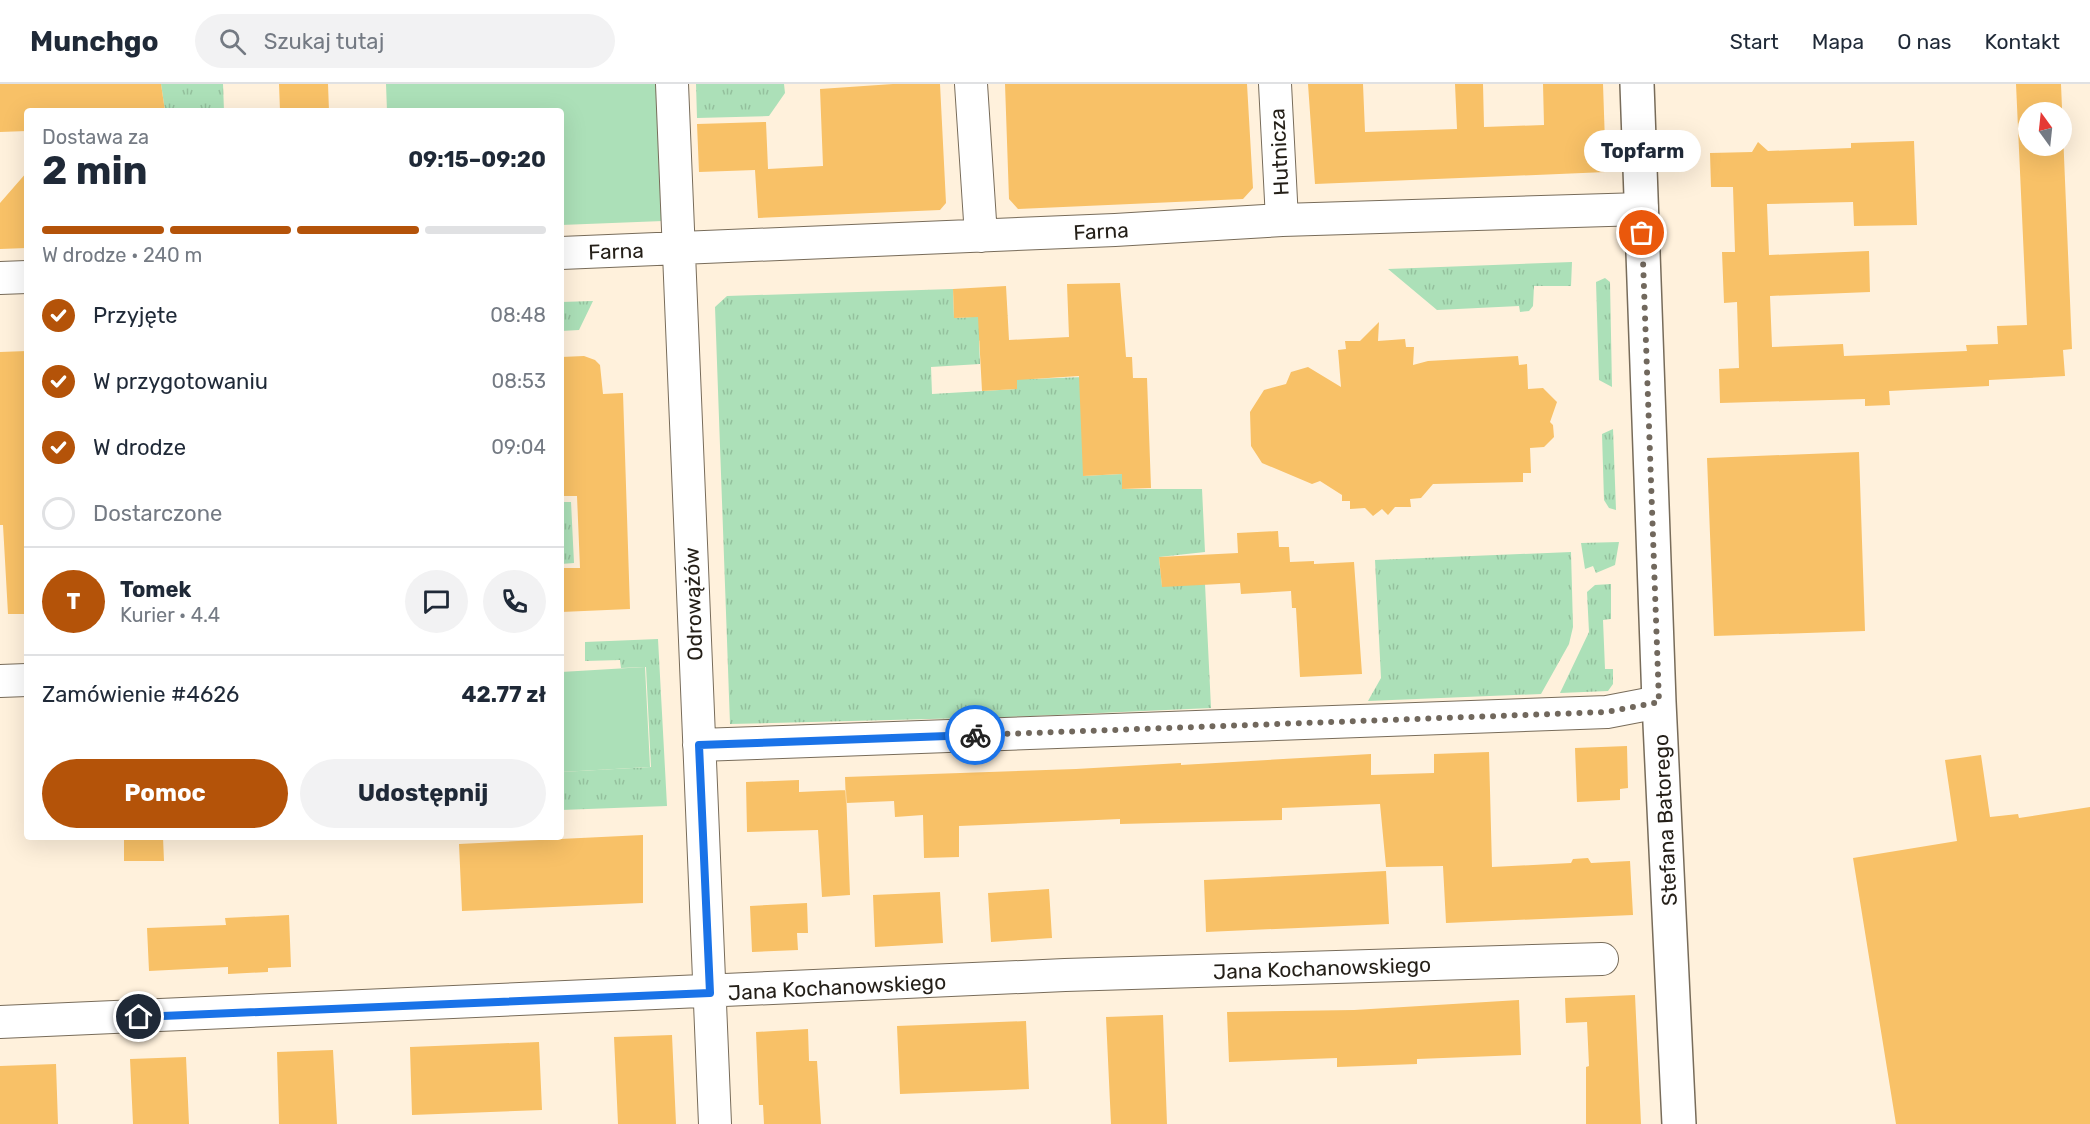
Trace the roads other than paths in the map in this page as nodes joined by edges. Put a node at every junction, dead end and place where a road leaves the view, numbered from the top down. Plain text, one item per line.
1 (672, 84) edge
2 (971, 84) edge
3 (1275, 84) edge
4 (1637, 84) edge
5 (1642, 209) junction
6 (1282, 220) junction
7 (981, 236) junction
8 (679, 248) junction
9 (564, 254) edge
10 (24, 277) edge
11 (0, 278) edge
12 (24, 680) edge
13 (0, 681) edge
14 (1659, 702) junction
15 (699, 745) junction
16 (1602, 959) dead end
17 (710, 993) junction
18 (0, 1022) edge
19 (715, 1124) edge
20 (1680, 1124) edge

1 - 8 street, Odrowążów
2 - 7 street
3 - 6 street, Hutnicza
4 - 5 street, Stefana Batorego
5 - 6 street, Farna
5 - 14 street, Stefana Batorego
6 - 7 street, Farna
7 - 8 street, Farna
8 - 9 street, Farna
8 - 15 street, Odrowążów
10 - 11 street
12 - 13 street
14 - 15 street
14 - 20 street, Stefana Batorego
15 - 17 street, Odrowążów
16 - 17 street, Jana Kochanowskiego
17 - 18 street, Jana Kochanowskiego
17 - 19 street, Odrowążów

